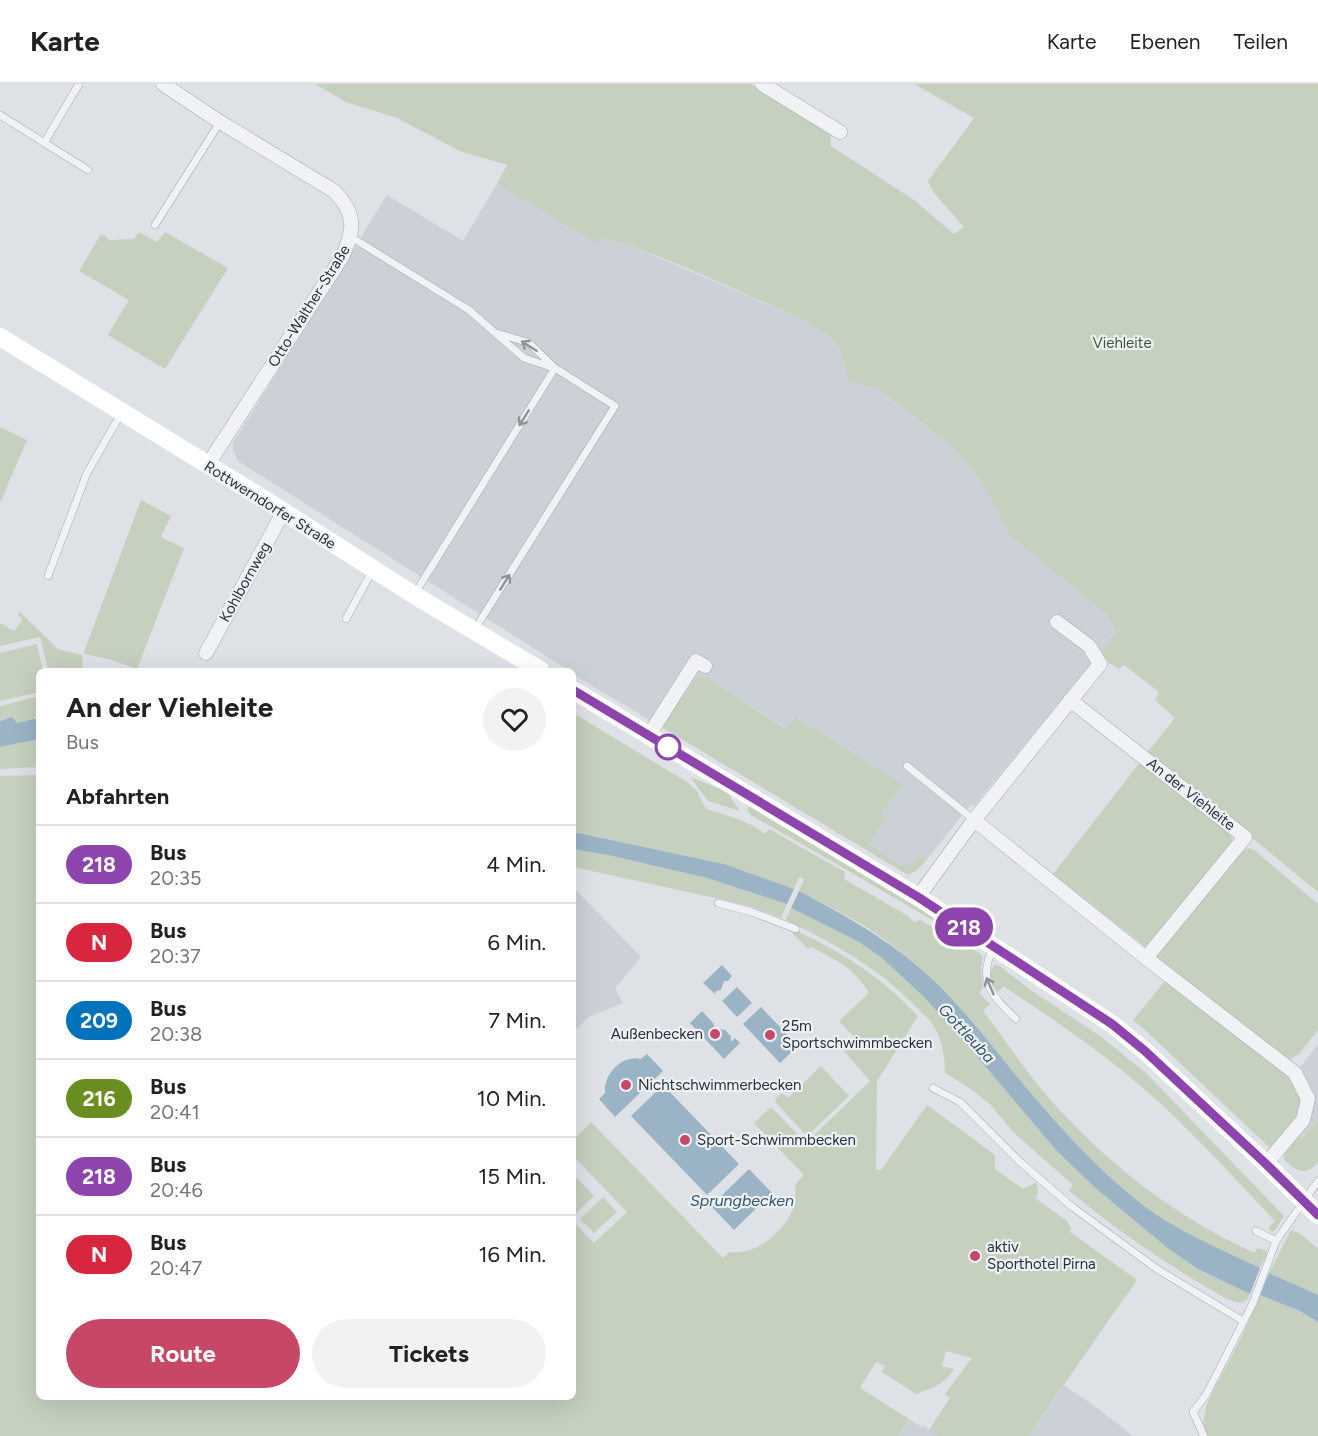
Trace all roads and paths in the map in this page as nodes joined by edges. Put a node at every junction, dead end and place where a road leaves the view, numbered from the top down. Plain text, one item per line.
1 (79, 84) edge
2 (163, 84) edge
3 (762, 84) edge
4 (0, 115) edge
5 (220, 122) junction
6 (840, 132) dead end
7 (44, 143) junction
8 (88, 170) dead end
9 (155, 225) dead end
10 (351, 237) junction
11 (497, 333) junction
12 (0, 337) edge
13 (555, 368) junction
14 (122, 412) junction
15 (207, 466) junction
16 (284, 511) junction
17 (373, 570) junction
18 (48, 576) dead end
19 (414, 595) junction
20 (346, 619) dead end
21 (1057, 622) dead end
22 (474, 631) junction
23 (206, 652) dead end
24 (705, 666) dead end
25 (537, 668) edge
26 (576, 692) edge
27 (1070, 700) junction
28 (649, 735) junction
29 (907, 766) dead end
30 (974, 820) junction
31 (918, 897) junction
32 (718, 903) dead end
33 (796, 929) dead end
34 (995, 947) junction
35 (1146, 958) junction
36 (1016, 1019) dead end
37 (933, 1088) dead end
38 (1266, 1164) junction
39 (1318, 1181) edge
40 (1303, 1202) junction
41 (1318, 1215) edge
42 (1256, 1231) dead end
43 (1276, 1241) junction
44 (1243, 1321) junction
45 (1204, 1436) edge

1 - 7 lane
2 - 5 street, Otto-Walther-Straße
3 - 6 street
4 - 7 lane
5 - 9 lane
5 - 10 street, Otto-Walther-Straße
7 - 8 lane
10 - 11 lane
10 - 15 street, Otto-Walther-Straße
13 -> 11 lane
11 - 13 lane
12 - 14 main road, Rottwerndorfer Straße
13 -> 19 lane
22 -> 13 lane
14 - 15 main road, Rottwerndorfer Straße
14 - 18 lane
15 - 16 main road, Rottwerndorfer Straße
16 - 17 main road, Rottwerndorfer Straße
16 - 23 street, Kohlbornweg
17 - 19 main road, Rottwerndorfer Straße
17 - 20 lane
19 - 22 main road, Rottwerndorfer Straße
21 - 27 street
22 - 25 main road, Rottwerndorfer Straße
24 - 28 street
26 - 28 main road
27 - 30 street
27 - 35 street, An der Viehleite
28 - 31 main road
29 - 30 lane
30 - 31 street
30 - 35 street
31 - 34 main road
32 - 33 lane
36 -> 34 lane
34 - 38 main road
35 - 38 street
37 - 44 lane
38 - 40 main road
39 - 40 lane
40 - 41 main road
40 - 43 lane
42 - 43 lane
43 - 44 lane
44 - 45 lane

